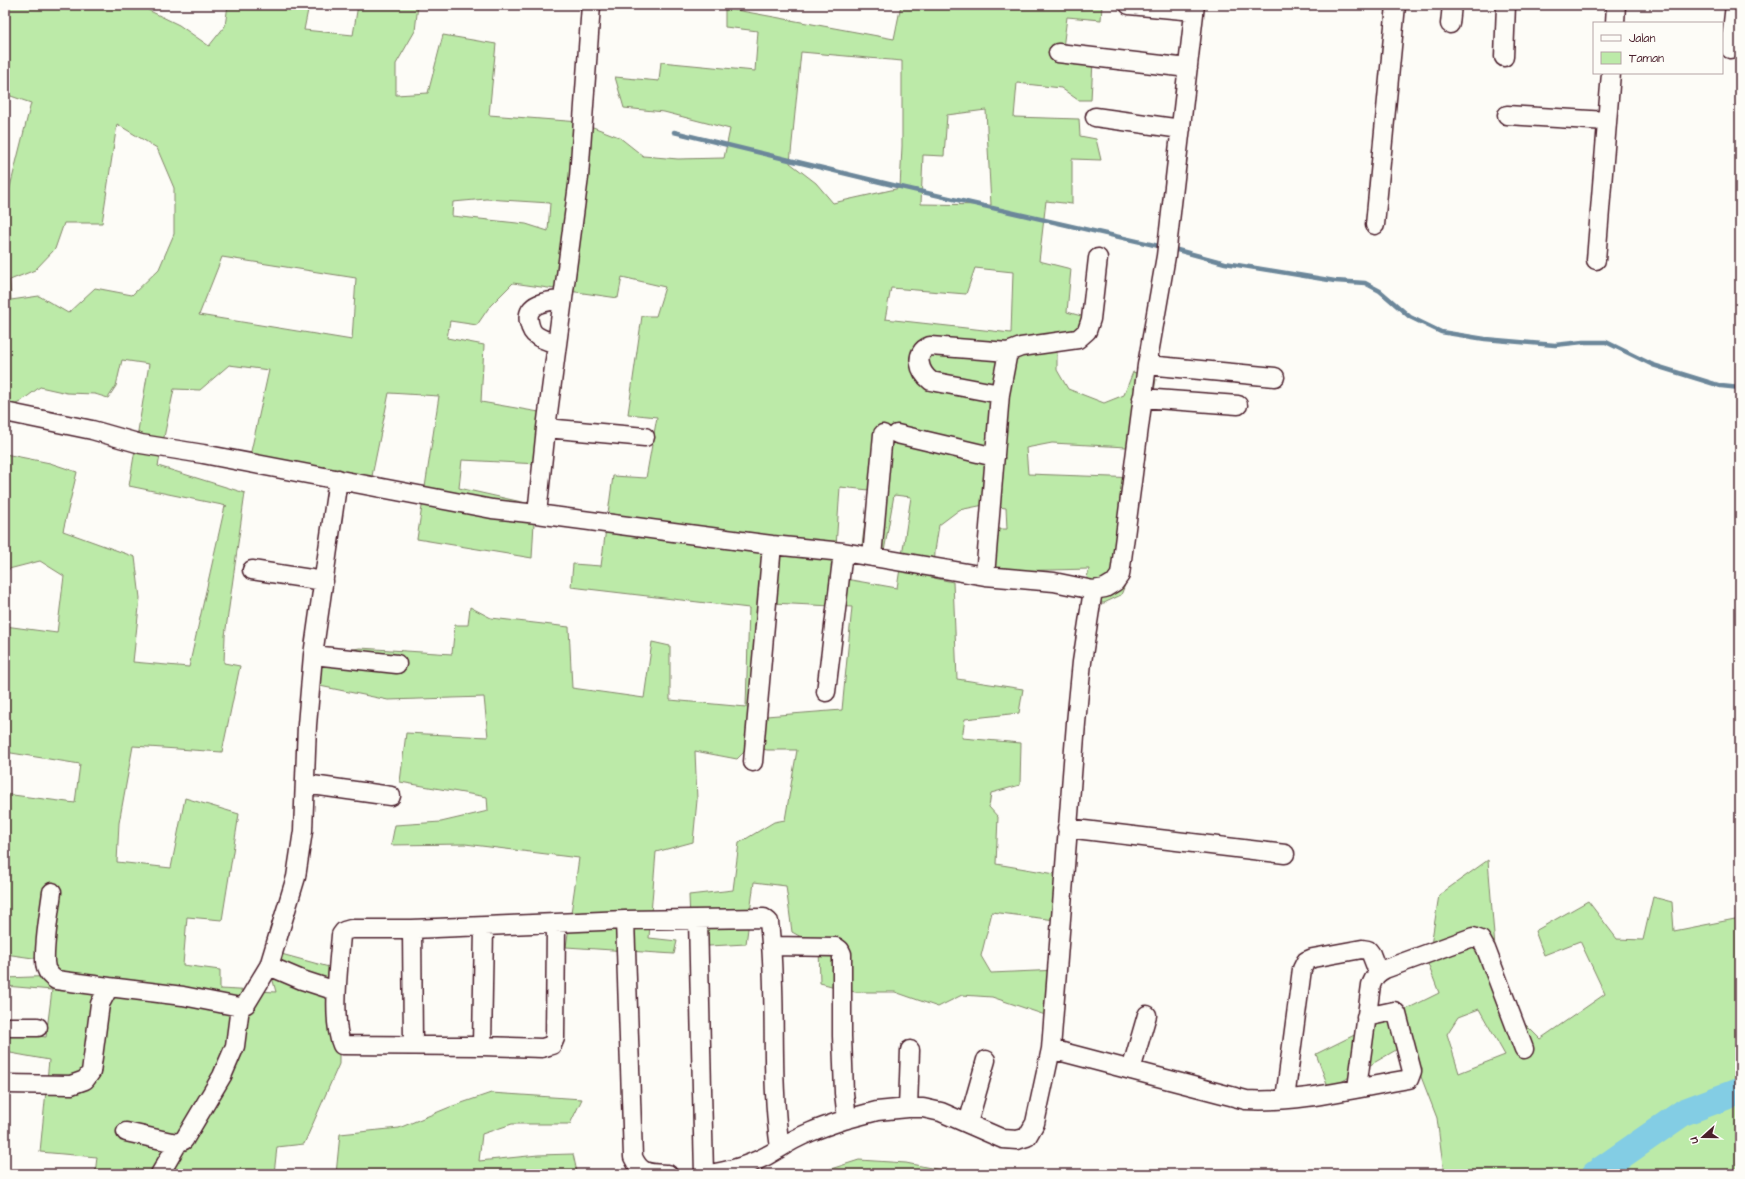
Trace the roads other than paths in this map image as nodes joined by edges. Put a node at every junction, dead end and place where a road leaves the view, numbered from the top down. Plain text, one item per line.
1 (591, 5) edge
2 (1129, 5) edge
3 (1396, 5) edge
4 (1452, 5) edge
5 (1506, 5) edge
6 (1616, 5) edge
7 (1735, 5) edge
8 (1195, 8) edge
9 (1615, 22) edge
10 (1450, 24) dead end
11 (1731, 49) edge
12 (1058, 53) dead end
13 (1504, 58) dead end
14 (1188, 68) junction
15 (1611, 74) edge
16 (1508, 115) dead end
17 (1095, 117) dead end
18 (1607, 121) junction
19 (1181, 129) junction
20 (1375, 225) dead end
21 (1098, 258) dead end
22 (1596, 260) dead end
23 (563, 300) junction
24 (557, 344) junction
25 (1008, 352) junction
26 (1147, 365) junction
27 (1275, 377) dead end
28 (1000, 394) junction
29 (1142, 398) junction
30 (1238, 405) dead end
31 (5, 412) edge
32 (546, 428) junction
33 (645, 437) dead end
34 (995, 457) junction
35 (338, 479) junction
36 (537, 514) junction
37 (772, 545) junction
38 (843, 552) junction
39 (872, 557) junction
40 (252, 570) dead end
41 (985, 576) junction
42 (324, 581) junction
43 (1093, 590) junction
44 (313, 655) junction
45 (397, 664) dead end
46 (826, 692) dead end
47 (753, 762) dead end
48 (305, 784) junction
49 (391, 796) dead end
50 (1067, 828) junction
51 (1285, 854) dead end
52 (52, 892) dead end
53 (698, 919) junction
54 (626, 920) junction
55 (556, 924) junction
56 (484, 927) junction
57 (412, 929) junction
58 (772, 946) junction
59 (269, 966) junction
60 (1378, 972) junction
61 (109, 987) junction
62 (336, 991) junction
63 (240, 1007) junction
64 (1147, 1015) dead end
65 (1366, 1017) junction
66 (5, 1027) edge
67 (38, 1027) dead end
68 (413, 1044) junction
69 (482, 1046) junction
70 (1051, 1049) junction
71 (910, 1050) dead end
72 (1524, 1050) dead end
73 (986, 1060) dead end
74 (1132, 1070) junction
75 (5, 1084) edge
76 (1357, 1088) junction
77 (1285, 1099) junction
78 (908, 1108) junction
79 (847, 1120) junction
80 (968, 1123) junction
81 (126, 1132) dead end
82 (178, 1143) junction
83 (780, 1148) junction
84 (160, 1174) edge
85 (668, 1174) edge
86 (705, 1174) edge

1 - 23 street
2 - 8 street
3 - 20 street
4 - 10 street
5 - 13 street
6 - 9 street
7 - 11 street
8 - 14 street
12 - 14 street
14 - 19 street
15 - 18 street
16 - 18 street
17 - 19 street
18 - 22 street
19 - 26 street
21 - 25 street
23 - 24 street
23 - 24 street
24 - 32 street
25 - 28 street
25 - 28 street
26 - 27 street
26 - 29 street
28 - 34 street
29 - 30 street
29 - 43 street
31 - 35 street
32 - 33 street
32 - 36 street
34 - 39 street
34 - 41 street
35 - 36 street
35 - 42 street
36 - 37 street
37 - 38 street
37 - 47 street
38 - 39 street
38 - 46 street
39 - 41 street
40 - 42 street
41 - 43 street
42 - 44 street
43 - 50 street
44 - 45 street
44 - 48 street
48 - 49 street
48 - 59 street
50 - 51 street
50 - 70 street
52 - 61 street
53 - 54 street
53 - 58 street
53 - 86 street
54 - 55 street
54 - 85 street
55 - 56 street
55 - 69 street
56 - 57 street
56 - 69 street
57 - 62 street
57 - 68 street
58 - 79 street
58 - 83 street
59 - 62 street
59 - 63 street
60 - 65 street
60 - 72 street
60 - 77 street
61 - 63 street
61 - 75 street
62 - 68 street
63 - 82 street
64 - 74 street
65 - 76 street
65 - 76 street
66 - 67 street
68 - 69 street
70 - 74 street
70 - 80 street
71 - 78 street
73 - 80 street
74 - 77 street
76 - 77 street
78 - 79 street
78 - 80 street
79 - 83 street
81 - 82 street
82 - 84 street
83 - 86 street

